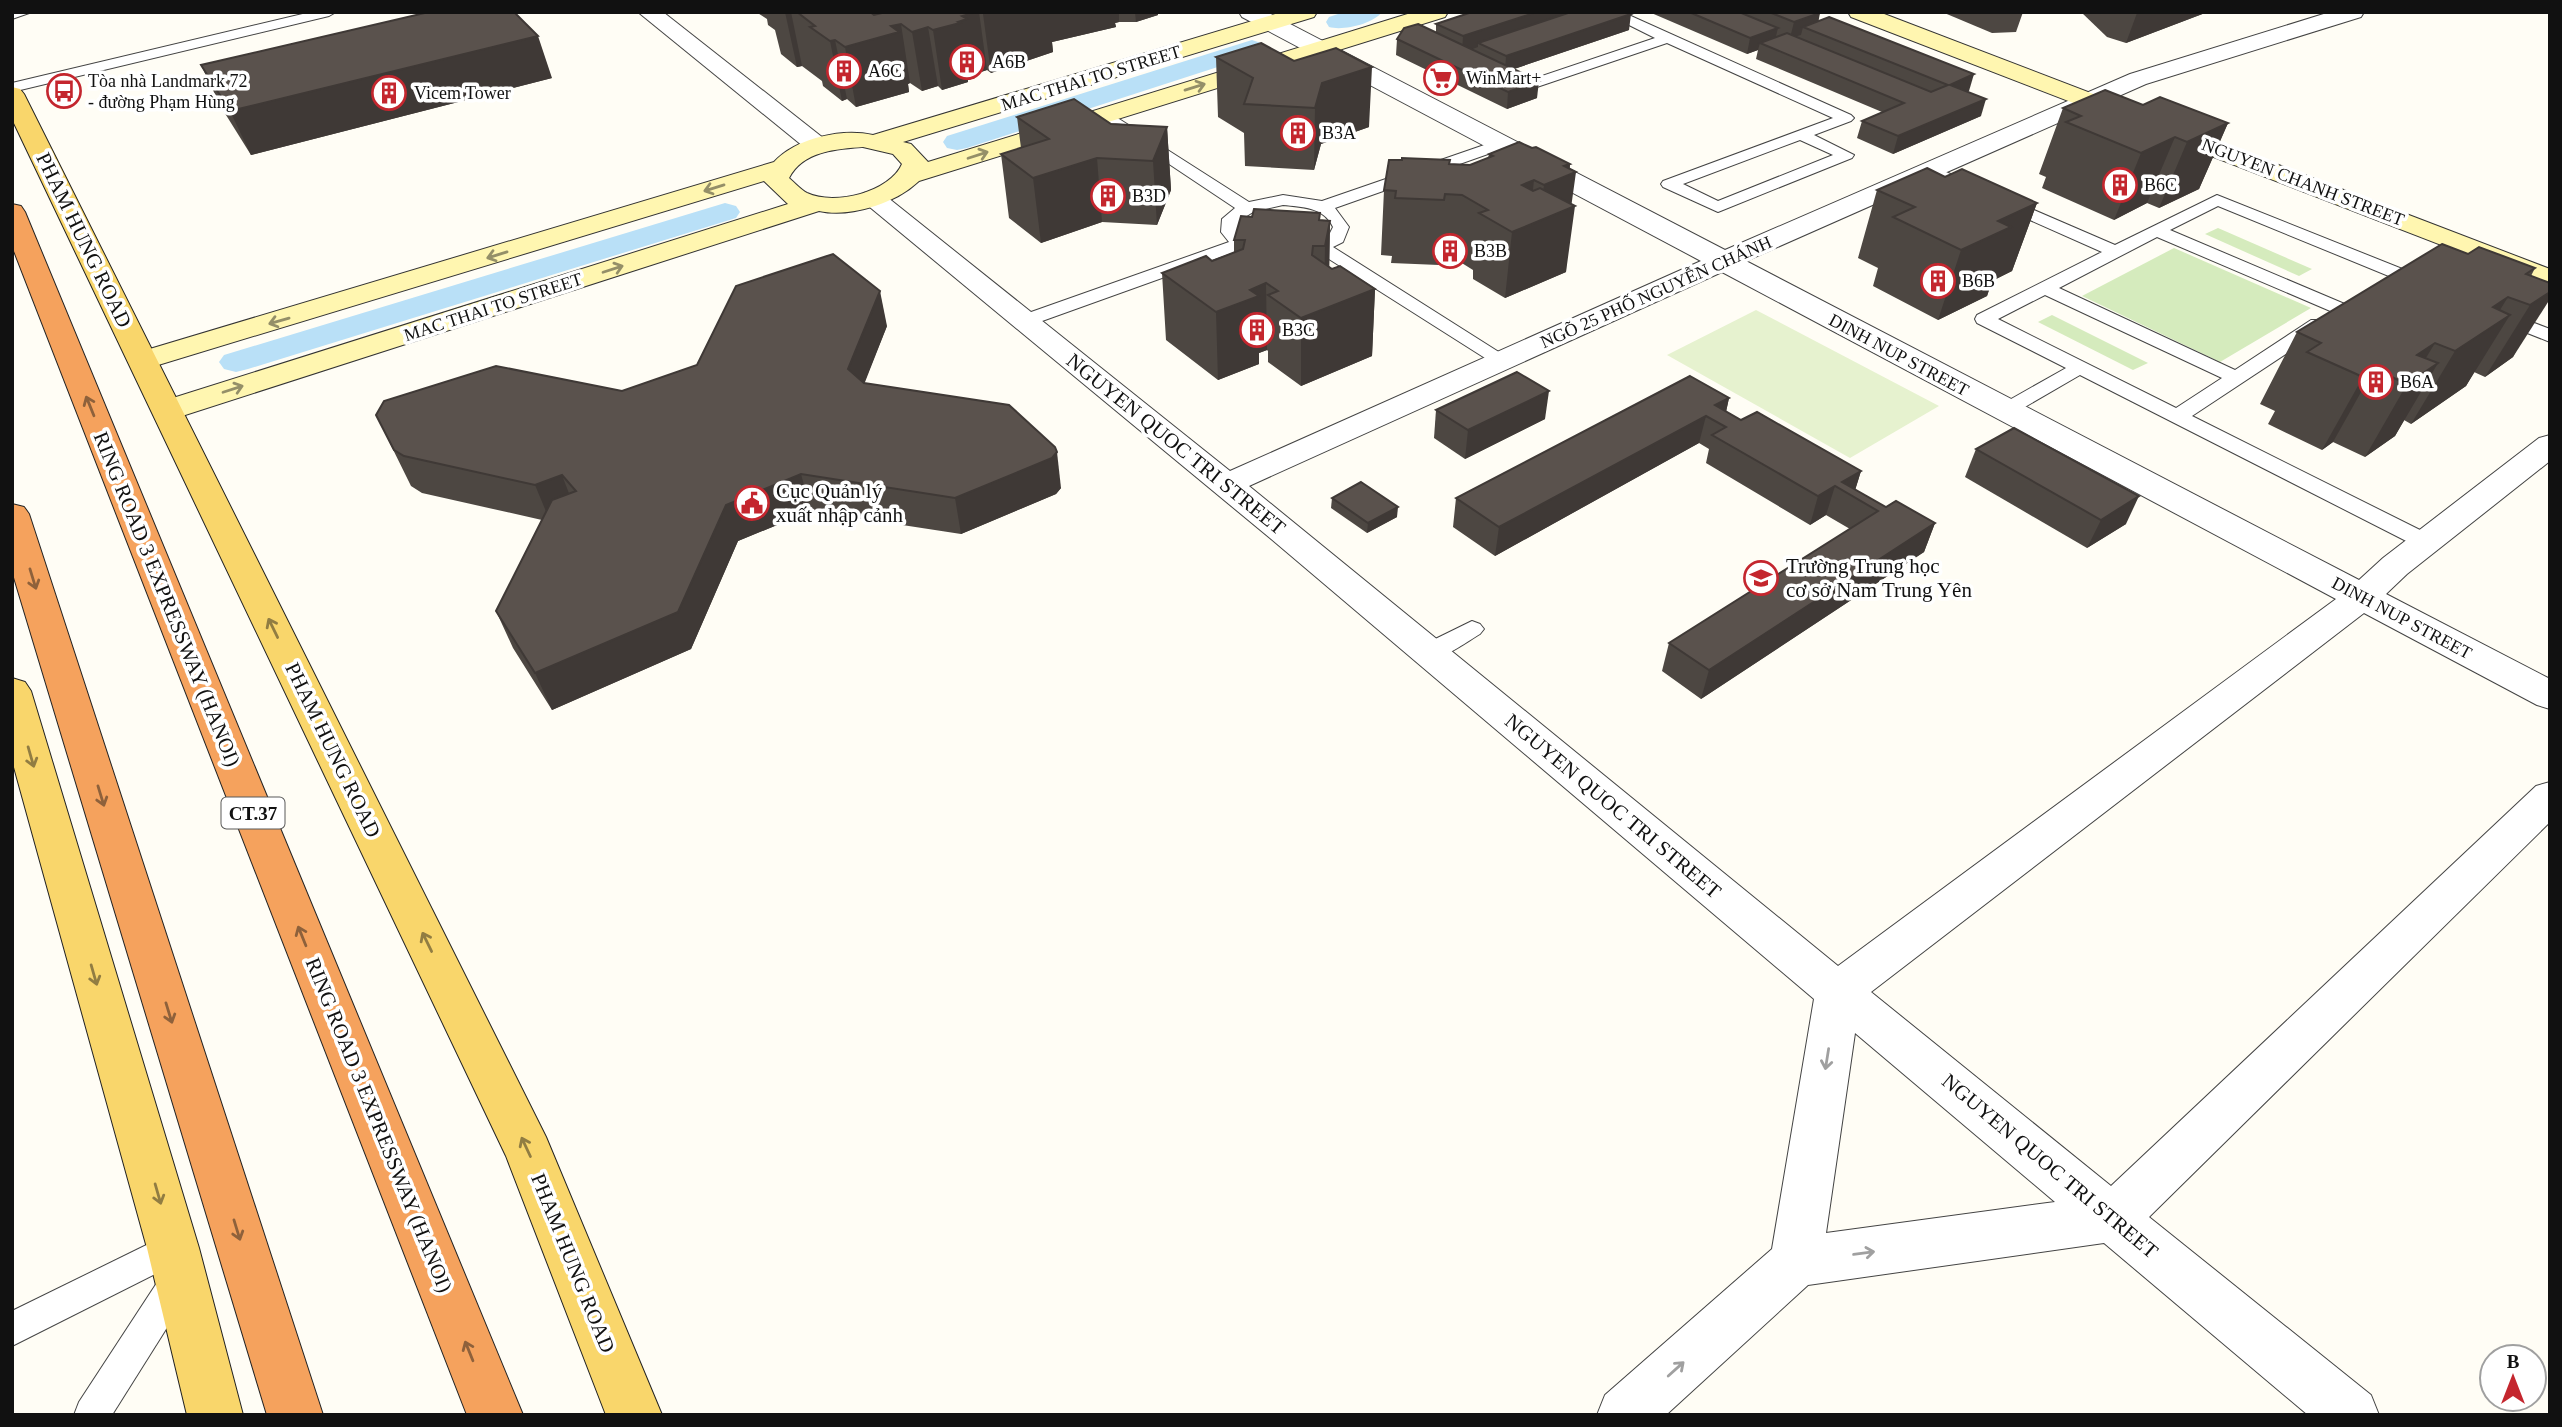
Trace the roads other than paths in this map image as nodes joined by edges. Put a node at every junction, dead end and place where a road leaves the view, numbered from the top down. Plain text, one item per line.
1 (25, 12) edge
2 (330, 12) edge
3 (649, 12) edge
4 (1306, 12) edge
5 (1437, 12) edge
6 (1611, 12) edge
7 (1859, 12) edge
8 (2353, 12) edge
9 (12, 15) edge
10 (1260, 18) edge
11 (1668, 38) junction
12 (1318, 48) junction
13 (1526, 86) edge
14 (12, 88) edge
15 (12, 94) edge
16 (2088, 99) junction
17 (1105, 115) junction
18 (1800, 134) junction
19 (876, 142) junction
20 (1499, 145) junction
21 (818, 146) junction
22 (780, 168) junction
23 (1932, 171) junction
24 (913, 175) junction
25 (873, 199) junction
26 (819, 203) junction
27 (1321, 207) junction
28 (1246, 208) junction
29 (12, 212) edge
30 (2157, 231) junction
31 (1238, 244) junction
32 (1323, 248) junction
33 (2116, 252) junction
34 (1722, 262) junction
35 (2396, 273) junction
36 (2550, 279) edge
37 (2374, 287) edge
38 (2045, 288) junction
39 (2447, 294) edge
40 (2486, 310) edge
41 (1024, 321) junction
42 (2550, 336) edge
43 (144, 360) junction
44 (1503, 361) junction
45 (2081, 367) junction
46 (2237, 378) junction
47 (168, 410) junction
48 (2004, 411) junction
49 (2178, 416) junction
50 (2550, 445) edge
51 (1224, 485) junction
52 (12, 514) edge
53 (2426, 542) junction
54 (2362, 597) junction
55 (1472, 629) dead end
56 (1427, 653) junction
57 (12, 691) edge
58 (2550, 696) edge
59 (2550, 797) edge
60 (1838, 991) junction
61 (2113, 1218) junction
62 (177, 1262) junction
63 (1796, 1262) junction
64 (12, 1329) edge
65 (92, 1415) edge
66 (215, 1415) edge
67 (295, 1415) edge
68 (495, 1415) edge
69 (634, 1415) edge
70 (1625, 1415) edge
71 (2351, 1415) edge

1 - 9 lane
2 - 14 lane
3 - 21 street
4 - 10 street, MAC THAI TO STREET
5 - 12 street, MAC THAI TO STREET
6 - 11 lane
7 - 16 street, NGUYEN CHANH STREET
8 - 16 street, NGÕ 25 PHỐ NGUYỄN CHÁNH
10 - 12 street, DINH NUP STREET
10 - 19 street, MAC THAI TO STREET
11 - 13 lane
11 - 18 lane
17 -> 12 street, MAC THAI TO STREET
12 - 20 street, DINH NUP STREET
15 - 43 main road, PHAM HUNG ROAD
16 - 23 street, NGÕ 25 PHỐ NGUYỄN CHÁNH
16 - 36 street, NGUYEN CHANH STREET
24 -> 17 street, MAC THAI TO STREET
17 - 28 lane
18 - 18 lane
19 - 21 street
19 - 24 street
20 - 27 lane
20 - 34 street, DINH NUP STREET
21 - 22 street
22 - 26 street
22 -> 43 street
23 - 33 lane
23 - 34 street, NGÕ 25 PHỐ NGUYỄN CHÁNH
24 - 25 street, MAC THAI TO STREET
25 - 26 street
25 - 41 street, NGUYEN QUOC TRI STREET
47 -> 26 street, MAC THAI TO STREET
27 - 28 lane
27 - 32 lane
28 - 31 lane
68 -> 29 highway, RING ROAD 3 EXPRESSWAY (HANOI) / CT.37
30 - 33 lane
30 - 35 lane
30 - 46 lane
31 - 32 lane
31 - 41 lane
32 - 44 lane
33 - 38 lane
34 - 44 street, NGÕ 25 PHỐ NGUYỄN CHÁNH
34 - 48 street, DINH NUP STREET
35 - 37 lane
35 - 39 lane
38 - 45 lane
38 - 46 lane
40 - 42 lane
41 - 51 street, NGUYEN QUOC TRI STREET
43 - 47 main road, PHAM HUNG ROAD
44 - 51 street, NGÕ 25 PHỐ NGUYỄN CHÁNH
45 - 48 lane
45 - 49 lane
46 - 49 lane
69 -> 47 main road, PHAM HUNG ROAD
48 - 54 street, DINH NUP STREET
49 - 53 lane
50 - 53 street
51 - 56 street, NGUYEN QUOC TRI STREET
52 -> 67 highway
53 - 54 street
54 - 58 street, DINH NUP STREET
54 - 60 street
55 - 56 lane
56 - 60 street, NGUYEN QUOC TRI STREET
57 -> 62 main road
59 - 61 street
60 - 61 street, NGUYEN QUOC TRI STREET
60 -> 63 street
63 -> 61 street
61 - 71 street, NGUYEN QUOC TRI STREET
62 - 64 lane
62 - 65 lane
62 - 66 main road
70 -> 63 street

